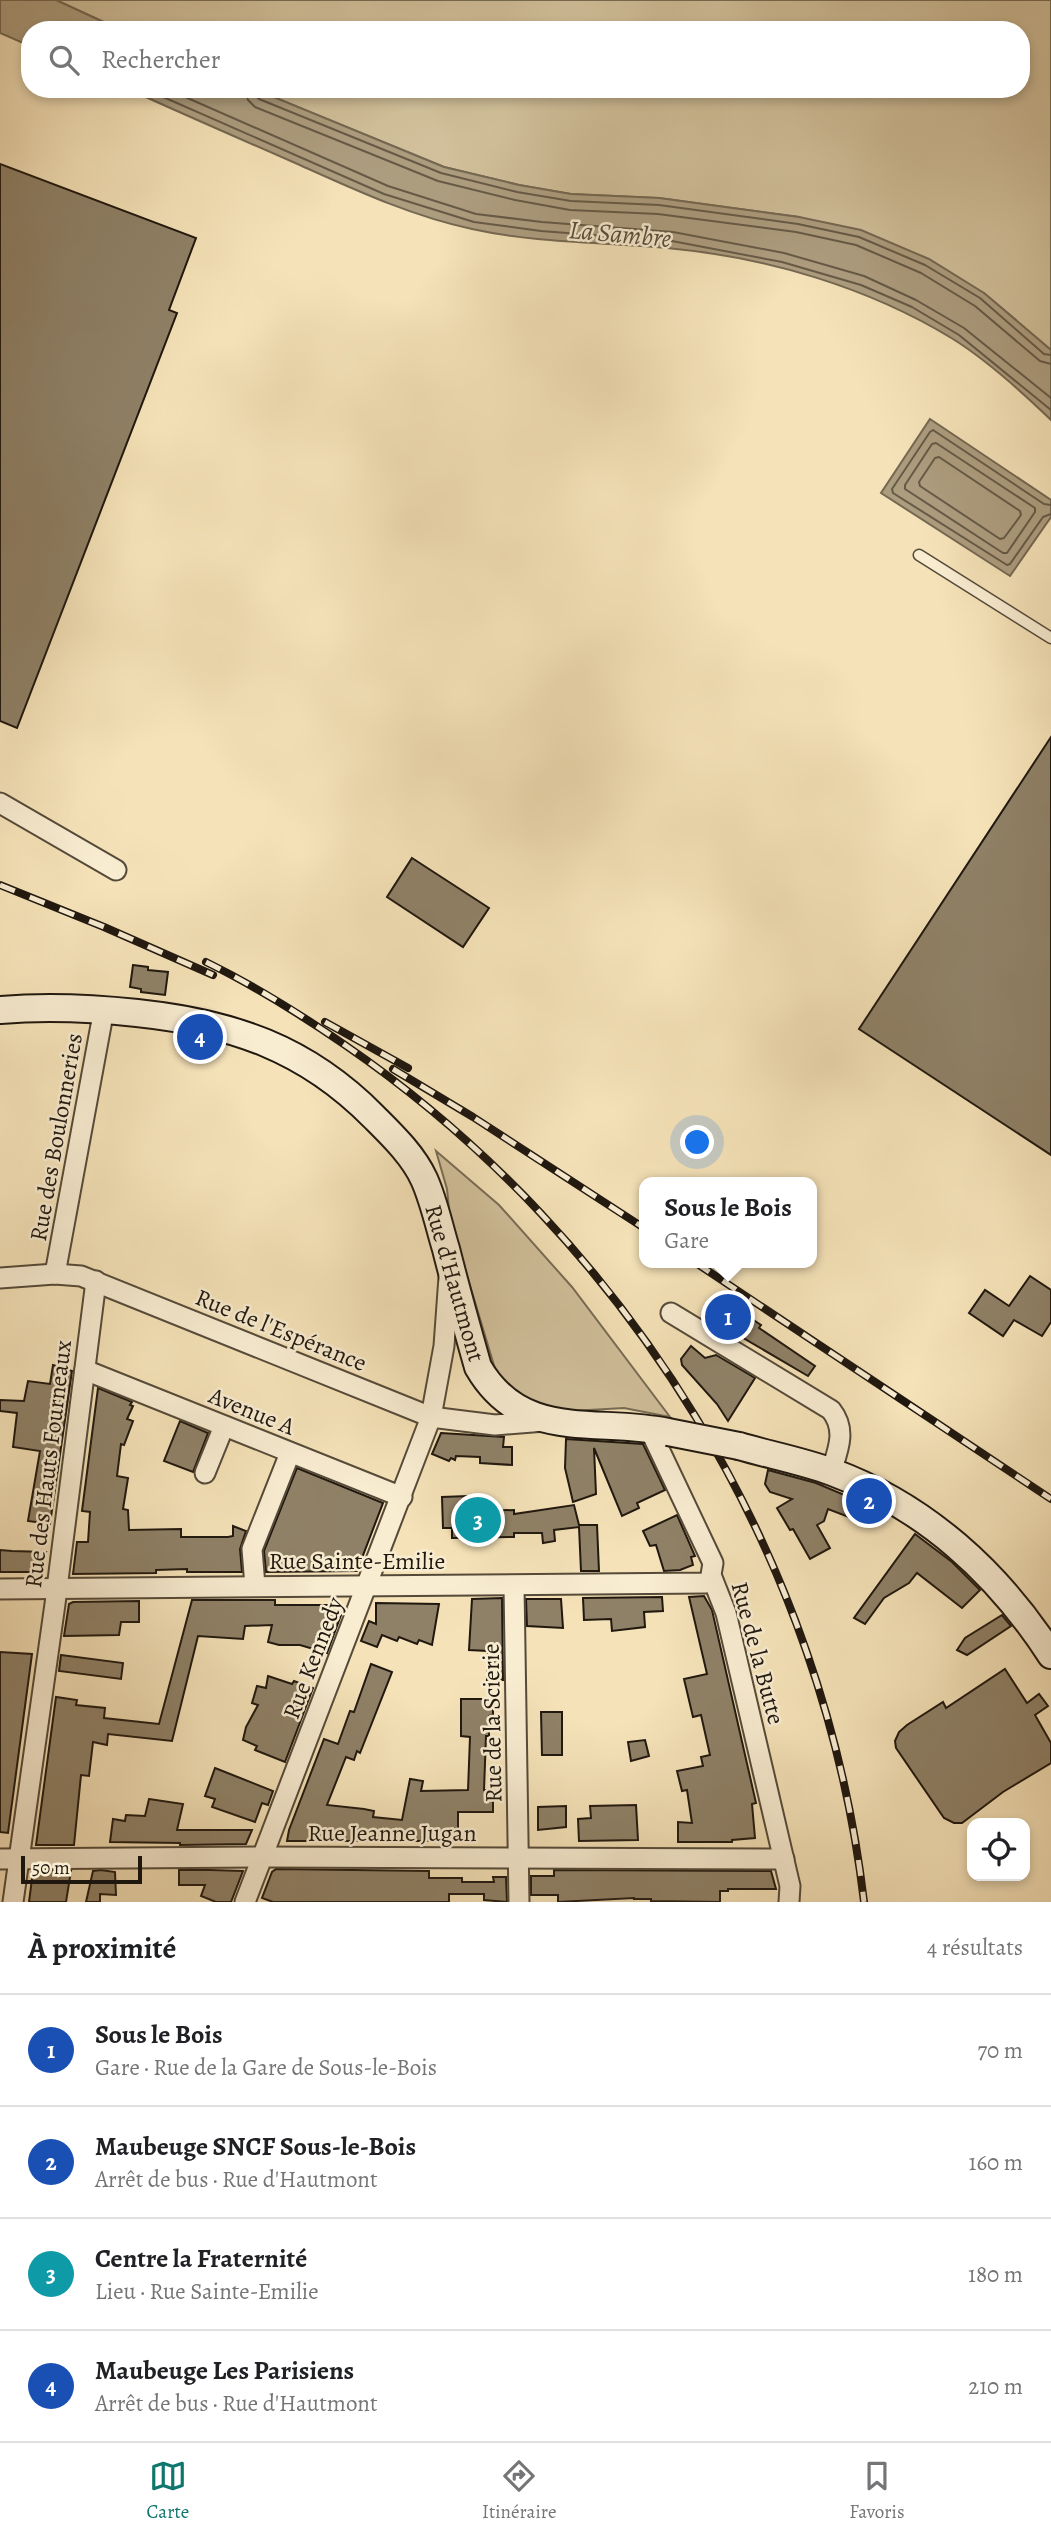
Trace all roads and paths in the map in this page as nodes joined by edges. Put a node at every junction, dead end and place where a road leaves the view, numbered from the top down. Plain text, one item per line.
1 (919, 555) dead end
2 (1051, 638) edge
3 (0, 803) edge
4 (116, 870) dead end
5 (104, 1009) junction
6 (0, 1010) edge
7 (450, 1265) junction
8 (55, 1274) junction
9 (0, 1278) edge
10 (96, 1281) junction
11 (671, 1313) dead end
12 (85, 1370) junction
13 (430, 1417) junction
14 (546, 1421) junction
15 (224, 1426) junction
16 (659, 1430) junction
17 (290, 1452) junction
18 (831, 1472) junction
19 (205, 1473) dead end
20 (402, 1497) junction
21 (713, 1581) junction
22 (256, 1586) junction
23 (367, 1586) junction
24 (514, 1586) junction
25 (0, 1589) edge
26 (57, 1589) junction
27 (1051, 1655) edge
28 (264, 1857) junction
29 (519, 1858) junction
30 (10, 1859) edge
31 (784, 1859) junction
32 (13, 1902) edge
33 (245, 1902) edge
34 (519, 1902) edge
35 (789, 1902) edge

1 - 2 lane
3 - 4 street
5 - 6 street, Rue d'Hautmont
5 - 7 street, Rue d'Hautmont
5 - 8 street, Rue des Boulonneries
7 - 13 street, Rue Kennedy
7 - 14 street, Rue d'Hautmont
8 - 9 street, Rue de l'Espérance
8 - 10 street, Rue de l'Espérance
10 - 12 street, Rue des Hauts Fourneaux
10 - 13 street, Rue de l'Espérance
11 - 18 street
12 - 15 street, Avenue A
12 - 26 street, Rue des Hauts Fourneaux
13 - 14 street, Rue de l'Espérance
13 - 20 street, Rue Kennedy
14 - 16 street, Rue d'Hautmont
15 - 17 street, Avenue A
15 - 19 street
16 - 18 street, Rue d'Hautmont, bridge
16 - 21 street, Rue de la Butte
17 - 20 street, Avenue A
17 - 22 street
18 - 27 street, Rue d'Hautmont
20 - 23 street, Rue Kennedy
21 - 24 street, Rue Sainte-Emilie
21 - 31 street, Rue de la Butte
22 - 23 street, Rue Sainte-Emilie
22 - 26 street, Rue Sainte-Emilie
23 - 24 street, Rue Sainte-Emilie
23 - 28 street, Rue Kennedy
24 - 29 street, Rue de la Scierie
25 - 26 street, Rue Sainte-Emilie
26 - 30 street, Rue des Hauts Fourneaux
28 - 29 street, Rue Jeanne Jugan
28 - 30 street, Rue Jeanne Jugan
28 - 33 street, Rue Kennedy
29 - 31 street, Rue Jeanne Jugan
29 - 34 street, Rue de la Scierie
30 - 32 street, Rue des Hauts Fourneaux
31 - 35 street, Rue de la Butte

